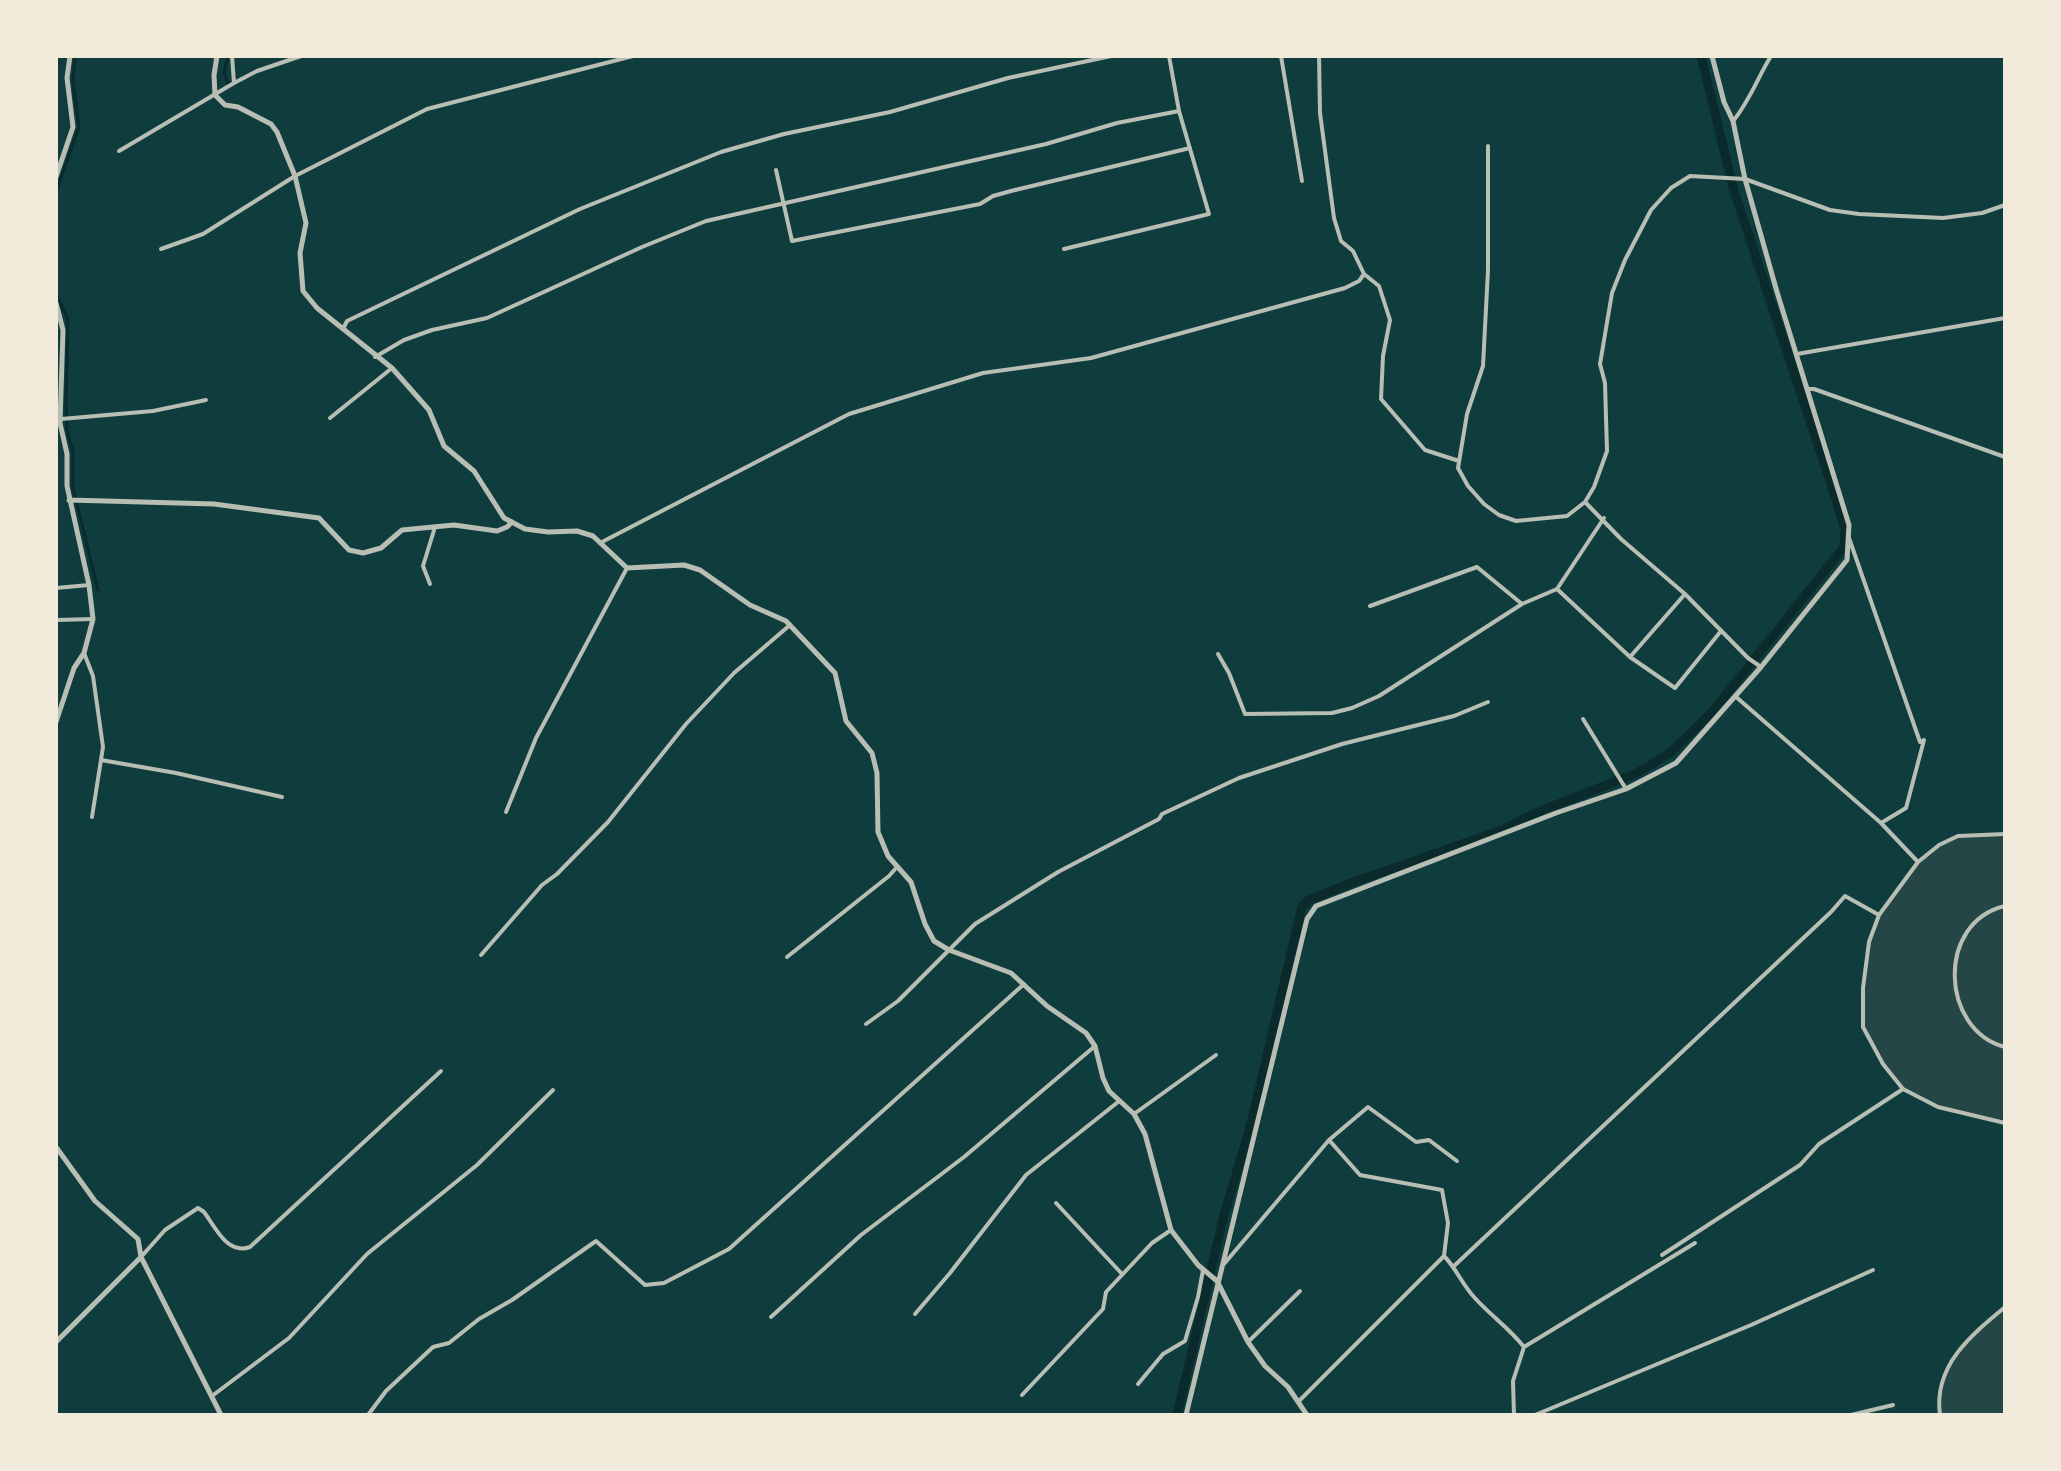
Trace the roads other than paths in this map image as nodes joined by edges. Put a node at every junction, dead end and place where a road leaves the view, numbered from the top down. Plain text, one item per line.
1 (70, 56) edge
2 (217, 56) edge
3 (232, 56) edge
4 (301, 56) edge
5 (633, 56) edge
6 (1111, 56) edge
7 (1169, 56) edge
8 (1281, 56) edge
9 (1319, 56) edge
10 (1712, 56) edge
11 (1771, 56) edge
12 (234, 83) junction
13 (215, 95) junction
14 (1179, 111) junction
15 (1733, 121) junction
16 (1488, 146) dead end
17 (1190, 148) junction
18 (119, 151) dead end
19 (776, 170) dead end
20 (295, 176) junction
21 (56, 177) edge
22 (1745, 179) junction
23 (1302, 181) dead end
24 (786, 203) junction
25 (2005, 205) edge
26 (161, 249) dead end
27 (1064, 249) dead end
28 (1364, 274) junction
29 (56, 303) edge
30 (2005, 318) edge
31 (343, 329) junction
32 (1797, 354) junction
33 (375, 357) junction
34 (392, 368) junction
35 (1808, 389) junction
36 (206, 400) dead end
37 (330, 418) dead end
38 (61, 419) junction
39 (2005, 457) edge
40 (1460, 462) junction
41 (71, 500) junction
42 (1585, 502) junction
43 (1604, 518) junction
44 (512, 522) junction
45 (435, 527) junction
46 (1849, 538) junction
47 (600, 543) junction
48 (627, 568) junction
49 (430, 584) dead end
50 (89, 585) junction
51 (56, 588) edge
52 (1557, 589) junction
53 (1685, 594) junction
54 (1522, 604) junction
55 (1370, 606) dead end
56 (93, 619) junction
57 (56, 620) edge
58 (790, 625) junction
59 (1721, 631) junction
60 (84, 653) junction
61 (1218, 654) dead end
62 (1630, 657) junction
63 (1758, 666) junction
64 (1735, 696) junction
65 (1488, 702) dead end
66 (1583, 719) dead end
67 (56, 722) edge
68 (101, 760) junction
69 (1624, 786) junction
70 (282, 797) dead end
71 (506, 812) dead end
72 (92, 817) dead end
73 (1881, 823) junction
74 (2005, 834) edge
75 (1918, 862) junction
76 (897, 867) junction
77 (2005, 906) edge
78 (1879, 915) junction
79 (949, 950) junction
80 (481, 955) dead end
81 (787, 957) dead end
82 (1024, 984) junction
83 (866, 1024) dead end
84 (1095, 1046) junction
85 (2005, 1047) edge
86 (1216, 1055) dead end
87 (441, 1071) dead end
88 (1903, 1089) junction
89 (553, 1090) dead end
90 (1118, 1102) junction
91 (1134, 1114) junction
92 (2005, 1123) edge
93 (1329, 1140) junction
94 (56, 1147) edge
95 (1457, 1161) dead end
96 (1056, 1203) dead end
97 (1171, 1230) junction
98 (1695, 1243) dead end
99 (1662, 1255) dead end
100 (1444, 1256) junction
101 (141, 1257) junction
102 (1454, 1266) junction
103 (1220, 1269) junction
104 (1873, 1270) dead end
105 (1205, 1272) junction
106 (1122, 1274) junction
107 (1215, 1280) junction
108 (1300, 1291) dead end
109 (2005, 1307) edge
110 (915, 1314) dead end
111 (771, 1317) dead end
112 (56, 1342) edge
113 (1248, 1342) junction
114 (1524, 1347) junction
115 (1138, 1384) dead end
116 (1022, 1395) dead end
117 (212, 1396) junction
118 (1299, 1401) junction
119 (1893, 1405) dead end
120 (221, 1415) edge
121 (368, 1415) edge
122 (1186, 1415) edge
123 (1307, 1415) edge
124 (1514, 1415) edge
125 (1535, 1415) edge
126 (1851, 1415) edge
127 (1940, 1415) edge

1 - 21 street
2 - 13 street
3 - 12 street
4 - 12 street
5 - 20 street
6 - 31 street
7 - 14 street
8 - 23 street
9 - 28 street
10 - 15 street
11 - 15 street
12 - 13 street
13 - 18 street
13 - 20 street
14 - 17 street
14 - 24 street
15 - 22 street
16 - 40 street
17 - 24 street
17 - 27 street
19 - 24 street
20 - 26 street
20 - 31 street
22 - 25 street
22 - 32 street
22 - 42 street
24 - 33 street
28 - 40 street
28 - 47 street
29 - 38 street
30 - 32 street
31 - 33 street
32 - 35 street
33 - 34 street
34 - 37 street
34 - 44 street
35 - 39 street
35 - 46 street
36 - 38 street
38 - 41 street
40 - 42 street
41 - 45 street
41 - 50 street
42 - 43 street
43 - 52 street
43 - 53 street
44 - 45 street
44 - 47 street
45 - 49 street
46 - 63 street
46 - 73 street
47 - 48 street
48 - 58 street
48 - 71 street
50 - 51 street
50 - 56 street
52 - 54 street
52 - 62 street
53 - 59 street
53 - 62 street
54 - 55 street
54 - 61 street
56 - 57 street
56 - 60 street
58 - 76 street
58 - 80 street
59 - 62 street
59 - 63 street
60 - 67 street
60 - 68 street
63 - 64 street
64 - 69 street
64 - 73 street
65 - 79 street
66 - 69 street
68 - 70 street
68 - 72 street
69 - 103 street
73 - 75 street
74 - 75 street
75 - 78 street
76 - 79 street
76 - 81 street
77 - 85 street
78 - 88 street
78 - 102 street
79 - 82 street
79 - 83 street
82 - 84 street
82 - 121 street
84 - 90 street
84 - 111 street
86 - 91 street
87 - 101 street
88 - 92 street
88 - 99 street
89 - 117 street
90 - 91 street
90 - 110 street
91 - 97 street
93 - 95 street
93 - 100 street
93 - 103 street
94 - 101 street
96 - 106 street
97 - 105 street
97 - 106 street
98 - 114 street
100 - 102 street
100 - 118 street
101 - 112 street
101 - 117 street
102 - 114 street
103 - 107 street
104 - 125 street
105 - 107 street
105 - 115 street
106 - 116 street
107 - 113 street
107 - 122 street
108 - 113 street
109 - 127 street
113 - 118 street
114 - 124 street
117 - 120 street
118 - 123 street
119 - 126 street

